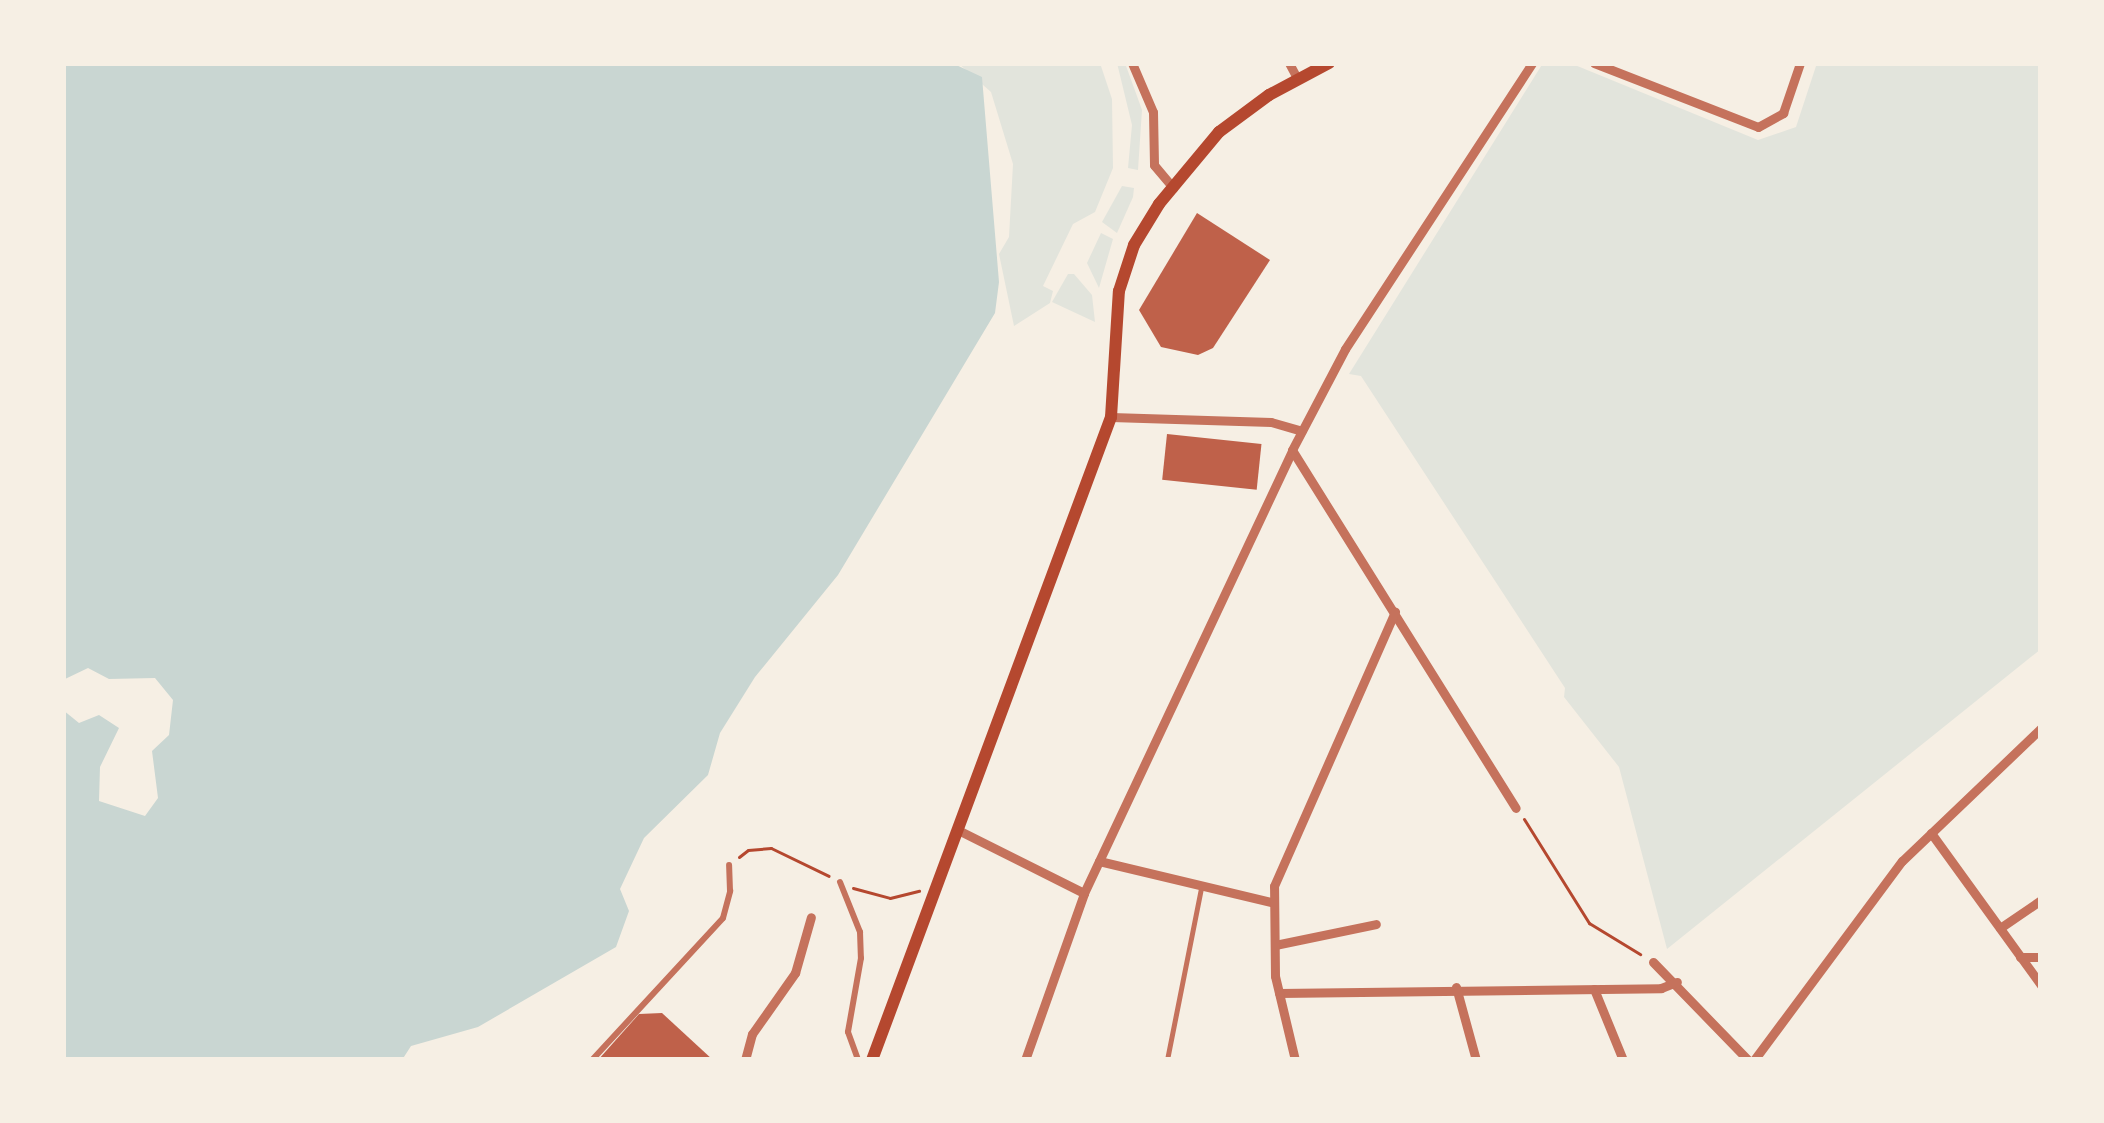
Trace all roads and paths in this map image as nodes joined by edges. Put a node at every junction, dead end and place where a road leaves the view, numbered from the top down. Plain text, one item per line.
1 (1132, 63) edge
2 (1289, 63) edge
3 (1329, 63) edge
4 (1532, 63) edge
5 (1594, 63) edge
6 (1800, 63) edge
7 (1297, 78) junction
8 (1173, 188) junction
9 (1111, 417) junction
10 (1302, 431) junction
11 (1292, 450) junction
12 (1395, 612) junction
13 (2041, 728) edge
14 (1516, 808) joint
15 (958, 830) junction
16 (1931, 833) junction
17 (1099, 861) junction
18 (729, 865) joint
19 (840, 882) junction
20 (938, 886) junction
21 (1201, 886) junction
22 (1084, 893) junction
23 (2041, 900) edge
24 (1271, 902) junction
25 (812, 916) dead end
26 (1376, 924) dead end
27 (2000, 928) junction
28 (1275, 945) junction
29 (2020, 957) junction
30 (2041, 957) edge
31 (1653, 962) joint
32 (1677, 982) junction
33 (2041, 985) edge
34 (1456, 987) junction
35 (1594, 989) junction
36 (1279, 993) junction
37 (592, 1060) edge
38 (745, 1060) edge
39 (858, 1060) edge
40 (872, 1060) edge
41 (1025, 1060) edge
42 (1167, 1060) edge
43 (1295, 1060) edge
44 (1476, 1060) edge
45 (1623, 1060) edge
46 (1751, 1060) edge

1 - 8 street
2 - 7 street
3 - 7 main road
4 - 10 street
5 - 6 street
7 - 8 main road
8 - 9 main road
9 - 10 street
9 - 15 main road
10 - 11 street
11 - 12 street
11 - 17 street
12 - 14 street
12 - 24 street
13 - 16 street
14 - 31 path
15 - 20 main road
15 - 22 street
16 - 27 street
16 - 46 street
17 - 21 street
17 - 22 street
18 - 19 path
18 - 37 street
19 - 20 path
19 - 39 street
20 - 40 main road
21 - 24 street
21 - 42 lane
22 - 41 street
23 - 27 street
24 - 28 street
25 - 38 street
26 - 28 street
27 - 29 street
28 - 36 street
29 - 30 street
29 - 33 street
31 - 32 street
32 - 35 street
32 - 46 street
34 - 35 street
34 - 36 street
34 - 44 street
35 - 45 street
36 - 43 street

